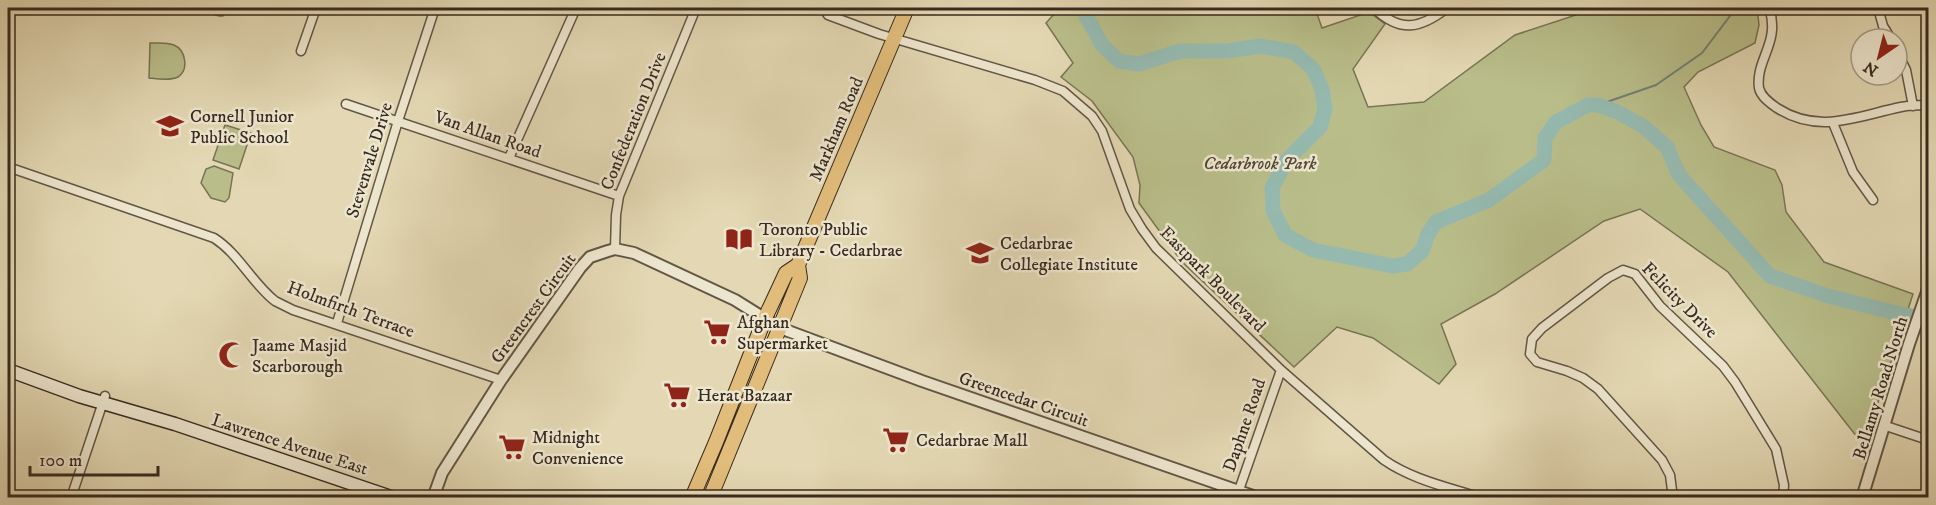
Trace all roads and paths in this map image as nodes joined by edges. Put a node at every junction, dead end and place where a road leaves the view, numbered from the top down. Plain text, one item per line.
1 (316, 8) edge
2 (435, 8) edge
3 (576, 8) edge
4 (696, 8) edge
5 (822, 8) edge
6 (907, 8) edge
7 (1374, 8) edge
8 (1447, 8) edge
9 (1769, 8) edge
10 (1878, 8) edge
11 (1884, 27) edge
12 (894, 38) junction
13 (301, 51) dead end
14 (1909, 85) edge
15 (346, 104) dead end
16 (1929, 105) edge
17 (1913, 106) junction
18 (398, 121) junction
19 (1833, 123) junction
20 (509, 158) junction
21 (8, 167) edge
22 (619, 196) junction
23 (1873, 201) dead end
24 (615, 249) junction
25 (798, 265) junction
26 (1928, 292) edge
27 (765, 318) junction
28 (337, 323) junction
29 (780, 328) junction
30 (8, 370) edge
31 (1281, 370) junction
32 (501, 380) junction
33 (104, 400) junction
34 (1886, 426) junction
35 (1929, 440) edge
36 (1239, 490) junction
37 (71, 498) edge
38 (394, 498) edge
39 (433, 498) edge
40 (692, 498) edge
41 (710, 498) edge
42 (1259, 498) edge
43 (1481, 498) edge
44 (1673, 498) edge
45 (1783, 498) edge
46 (1862, 498) edge

1 - 13 street
2 - 18 street, Stevenvale Drive
3 - 20 street
4 - 22 street, Confederation Drive
5 - 12 street, Eastpark Boulevard
6 - 12 main road, Markham Road
7 - 8 street
9 - 19 street
10 - 11 street
12 - 25 main road, Markham Road
12 - 31 street, Eastpark Boulevard
14 - 17 street
15 - 18 street, Van Allan Road
16 - 17 street
17 - 19 street
18 - 20 street, Van Allan Road
18 - 28 street, Stevenvale Drive
19 - 23 street
20 - 22 street, Van Allan Road
21 - 28 street, Holmfirth Terrace
22 - 24 street, Confederation Drive
24 - 27 street
24 - 32 street, Greencrest Circuit
25 - 27 main road, Markham Road
25 - 29 main road, Markham Road
26 - 34 street, Bellamy Road North
27 - 29 street
27 - 40 main road, Markham Road
28 - 32 street, Holmfirth Terrace
29 - 36 street, Greencedar Circuit
29 - 41 main road, Markham Road
30 - 33 main road, Lawrence Avenue East
31 - 36 street, Daphne Road
31 - 43 street, Eastpark Boulevard
32 - 39 street, Greencrest Circuit
33 - 37 street
33 - 38 main road, Lawrence Avenue East
34 - 35 street
34 - 46 street, Bellamy Road North
36 - 42 street, Greencedar Circuit
44 - 45 street, Felicity Drive

